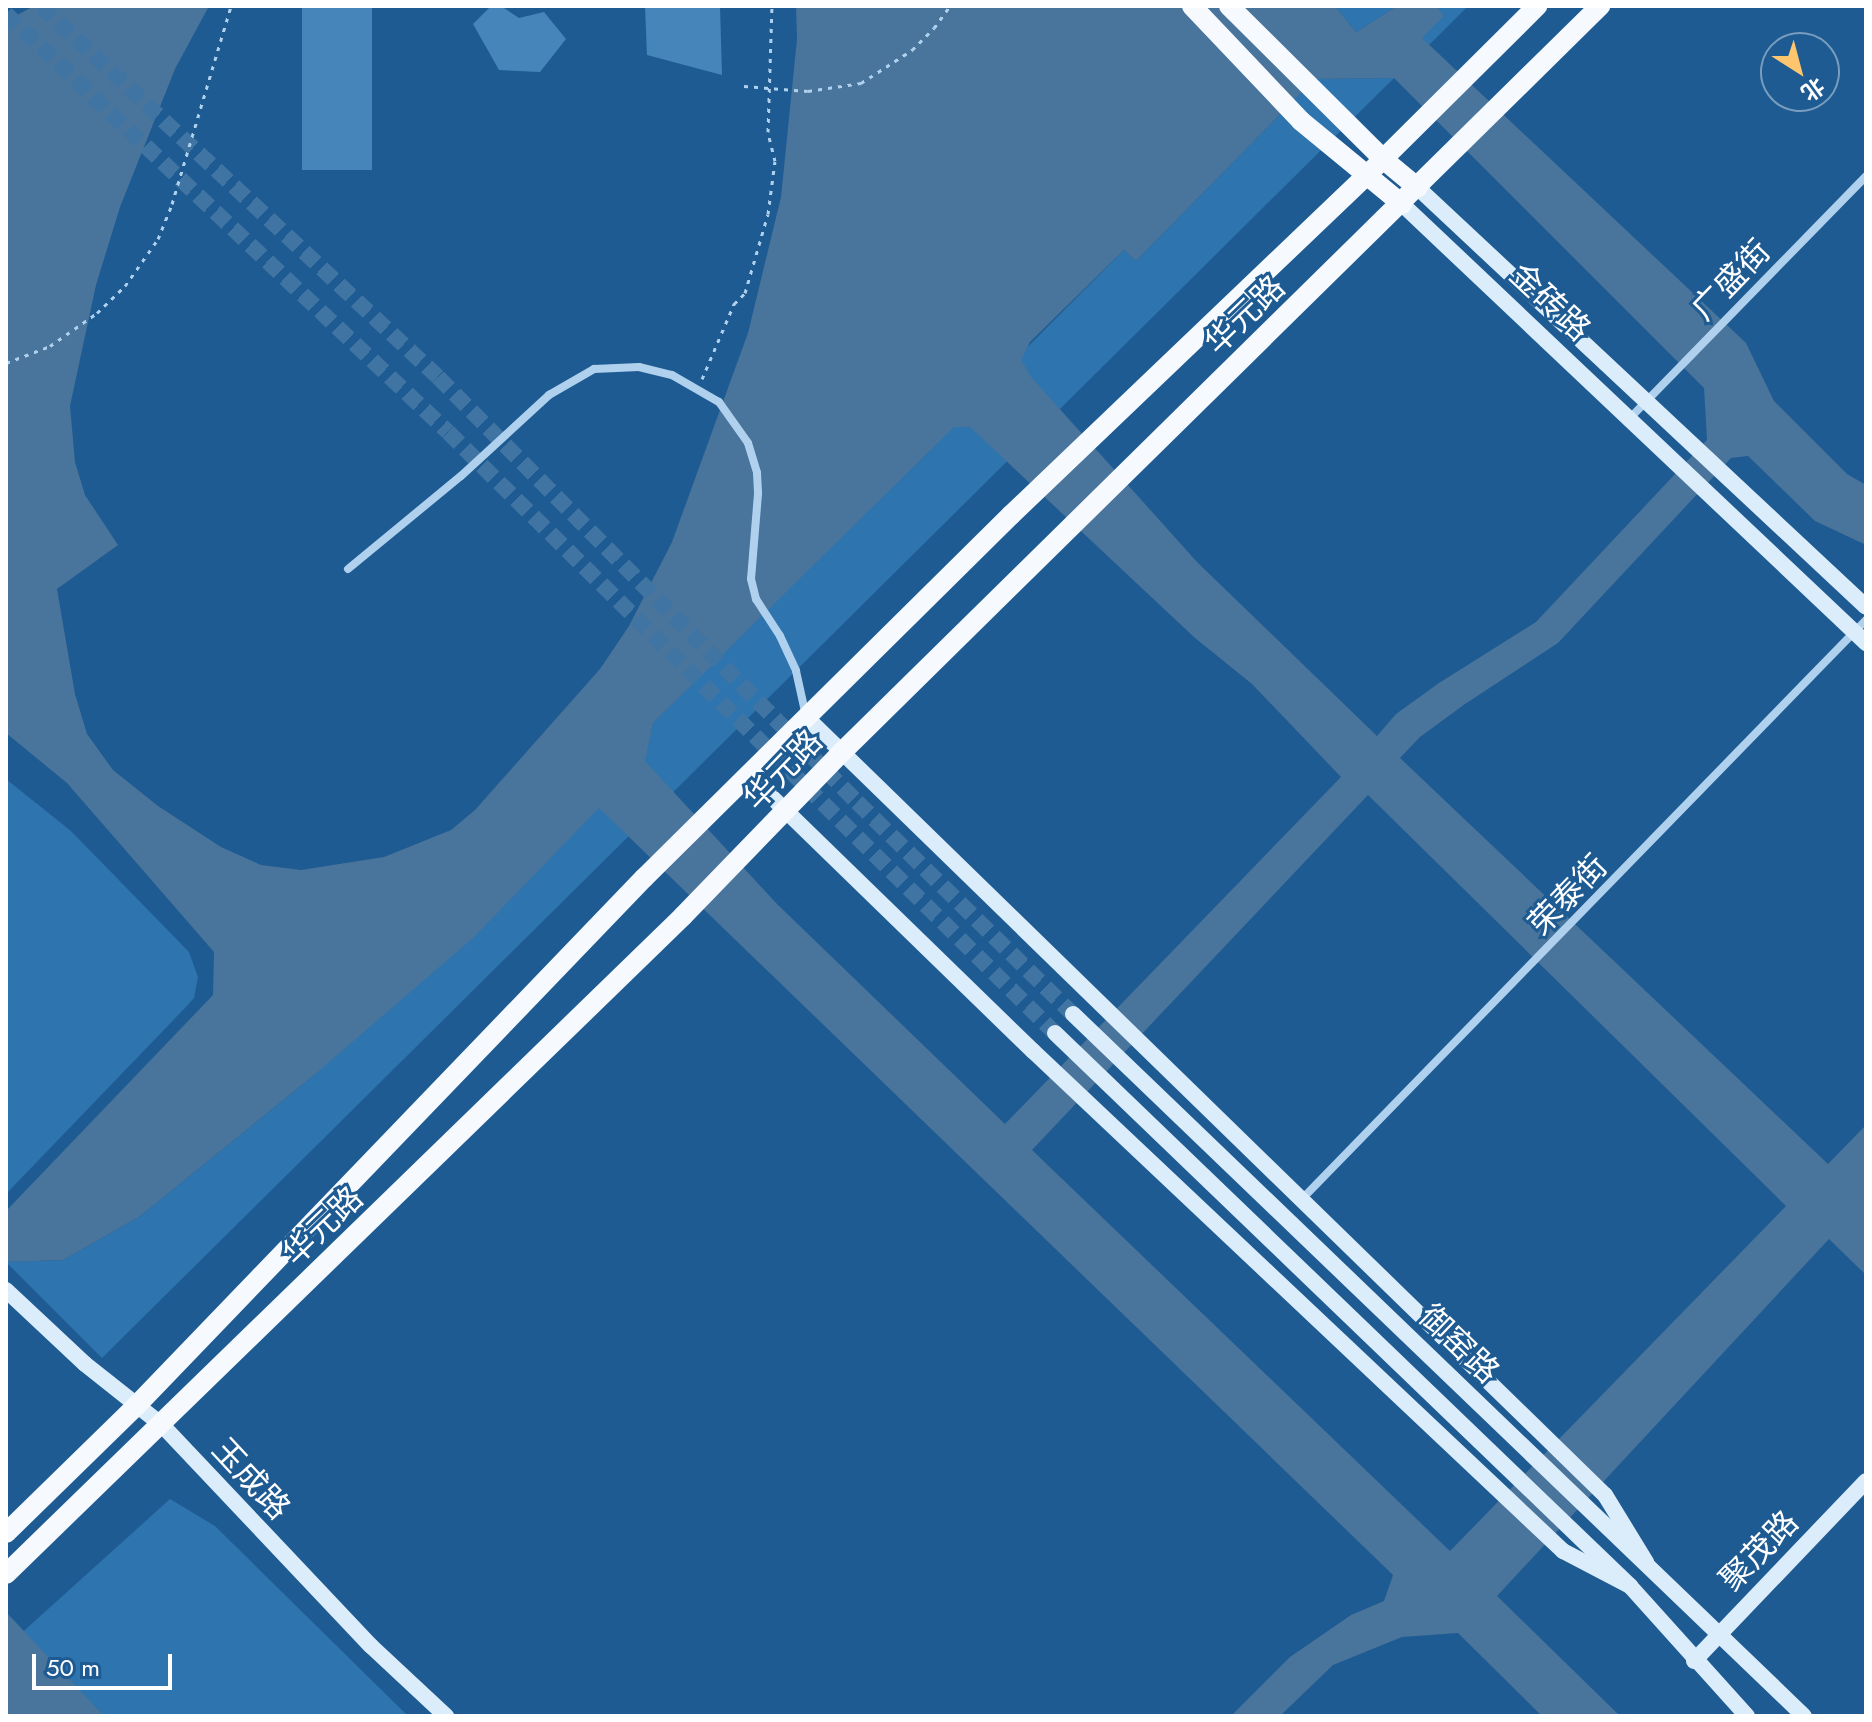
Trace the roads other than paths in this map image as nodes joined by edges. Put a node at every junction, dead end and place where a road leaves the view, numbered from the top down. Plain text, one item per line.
1 (1192, 6) edge
2 (1229, 6) edge
3 (1537, 6) edge
4 (1600, 6) edge
5 (1383, 159) junction
6 (1866, 176) edge
7 (1365, 177) junction
8 (1418, 188) junction
9 (1402, 204) junction
10 (1647, 402) junction
11 (1630, 418) junction
12 (348, 569) dead end
13 (1866, 607) edge
14 (1862, 632) edge
15 (806, 717) junction
16 (842, 752) junction
17 (749, 775) junction
18 (784, 810) junction
19 (1073, 1014) tunnel mouth
20 (1055, 1033) tunnel mouth
21 (1301, 1200) junction
22 (6, 1290) edge
23 (137, 1405) junction
24 (162, 1425) junction
25 (1866, 1481) edge
26 (6, 1533) edge
27 (1646, 1562) junction
28 (6, 1574) edge
29 (1630, 1586) junction
30 (1720, 1632) junction
31 (1694, 1661) junction
32 (446, 1716) edge
33 (1747, 1716) edge
34 (1804, 1716) edge

1 - 7 main road, 金砖路
2 - 5 main road, 金砖路
3 - 5 main road, 华元路
4 - 8 main road, 华元路
5 - 7 main road, 华元路
5 - 8 main road, 金砖路
6 - 10 street, 广盛街
7 - 9 main road, 金砖路
7 - 15 main road, 华元路
8 - 9 main road, 华元路
8 - 10 street, 金砖路
9 - 11 street, 金砖路
9 - 16 main road, 华元路
10 - 11 street, 广盛街
10 - 13 street, 金砖路
11 - 14 street, 金砖路
12 - 15 street
14 - 21 street, 荣泰街
15 - 16 street
15 - 17 main road, 华元路
16 - 18 main road, 华元路
16 - 21 street
17 - 18 street
17 - 23 main road, 华元路
18 - 24 main road, 华元路
18 - 29 street
19 - 27 street, 御窑路
20 - 29 street, 御窑路
21 - 27 street
22 - 23 street, 玉成路
23 - 24 street, 玉成路
23 - 26 main road, 华元路
24 - 28 main road, 华元路
24 - 32 street, 玉成路
25 - 30 street, 聚茂路
27 - 30 street, 御窑路
29 - 31 street, 御窑路
30 - 31 street, 聚茂路
30 - 34 street, 御窑路
31 - 33 street, 御窑路

